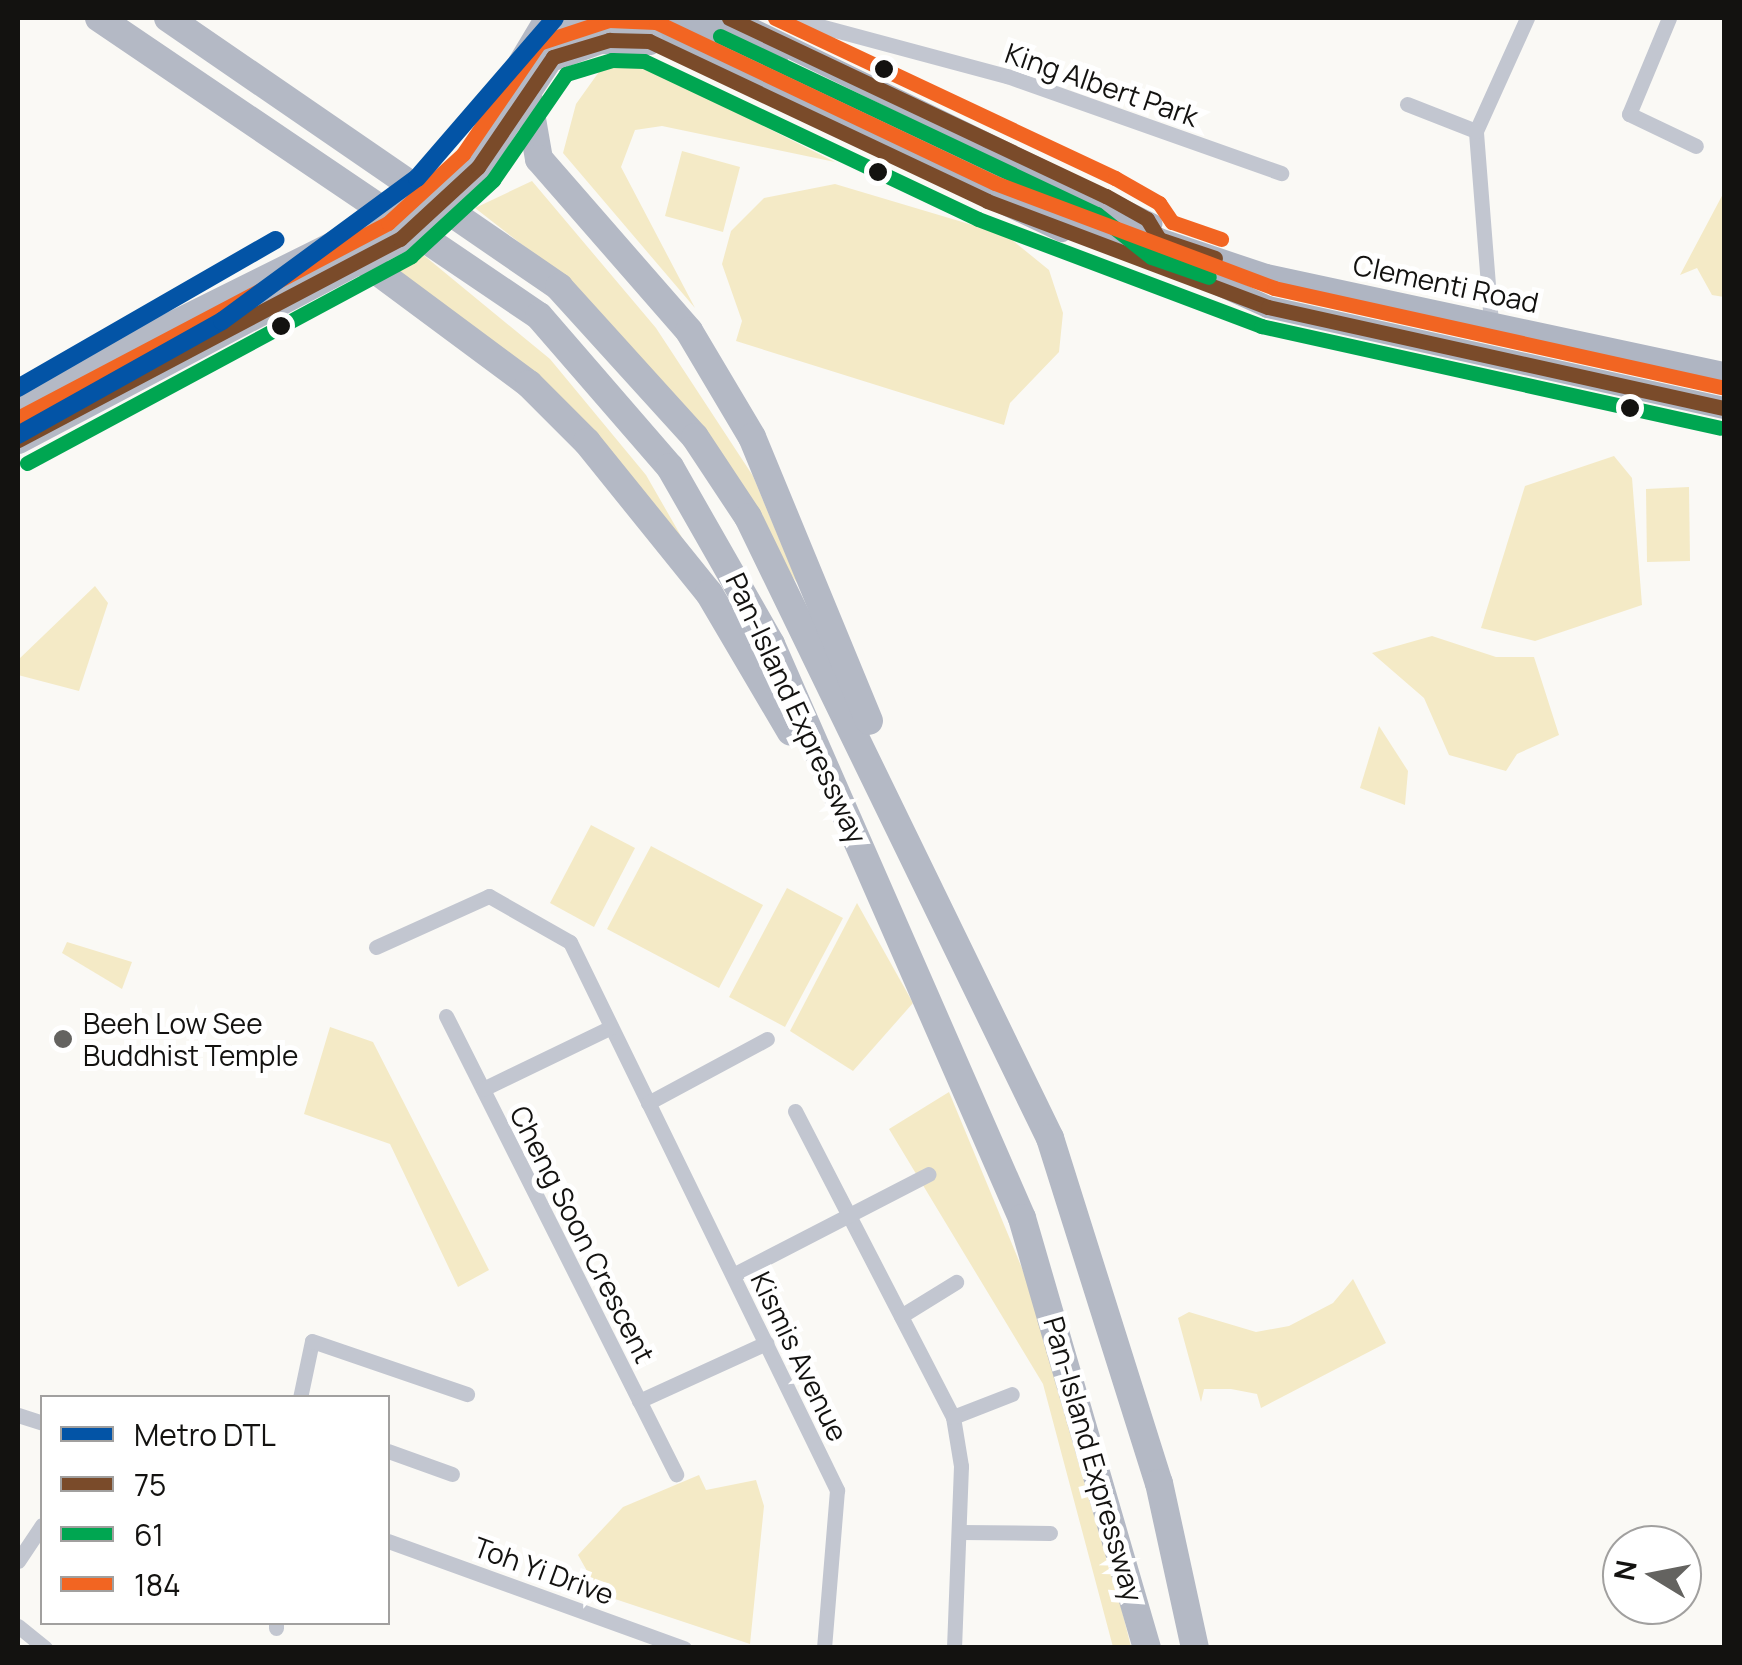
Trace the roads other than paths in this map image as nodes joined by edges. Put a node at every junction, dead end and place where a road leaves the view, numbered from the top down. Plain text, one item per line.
1 (98, 18) edge
2 (168, 18) edge
3 (530, 18) edge
4 (549, 18) edge
5 (576, 18) edge
6 (613, 18) edge
7 (692, 18) edge
8 (710, 18) edge
9 (729, 18) edge
10 (790, 18) edge
11 (1526, 18) edge
12 (1669, 18) edge
13 (764, 26) edge
14 (655, 29) edge
15 (543, 52) junction
16 (710, 69) junction
17 (528, 96) junction
18 (1407, 104) dead end
19 (1476, 130) junction
20 (902, 132) junction
21 (1696, 146) dead end
22 (1281, 173) dead end
23 (1159, 239) junction
24 (362, 260) junction
25 (1164, 263) junction
26 (1491, 323) junction
27 (1724, 373) edge
28 (18, 402) edge
29 (1724, 408) edge
30 (20, 441) edge
31 (824, 763) junction
32 (897, 816) junction
33 (376, 947) dead end
34 (446, 1016) dead end
35 (612, 1027) junction
36 (768, 1040) dead end
37 (483, 1089) junction
38 (648, 1103) junction
39 (795, 1111) dead end
40 (929, 1174) dead end
41 (849, 1215) junction
42 (733, 1275) junction
43 (956, 1282) dead end
44 (901, 1316) junction
45 (766, 1343) junction
46 (466, 1394) dead end
47 (1012, 1394) dead end
48 (301, 1395) edge
49 (639, 1401) junction
50 (953, 1417) junction
51 (390, 1452) edge
52 (452, 1474) dead end
53 (676, 1474) dead end
54 (40, 1528) edge
55 (961, 1532) junction
56 (1050, 1533) dead end
57 (390, 1542) edge
58 (18, 1561) edge
59 (18, 1626) edge
60 (629, 1628) junction
61 (46, 1648) edge
62 (631, 1648) edge
63 (684, 1648) edge
64 (824, 1648) edge
65 (954, 1648) edge
66 (1147, 1648) edge
67 (1195, 1648) edge

1 - 31 highway, Pan-Island Expressway
2 - 32 highway, Pan-Island Expressway
3 - 15 highway
4 - 15 highway
5 - 15 highway
6 - 14 main road, Clementi Road
7 - 20 main road, Clementi Road
8 - 16 main road
9 - 13 main road, Clementi Road
10 - 22 street, King Albert Park
11 - 19 street
12 - 21 street
13 - 23 main road, Clementi Road
14 - 15 highway
14 - 16 main road, Clementi Road
14 - 20 main road, Clementi Road
15 - 17 highway
15 - 28 highway
16 - 25 main road, Clementi Road
17 - 24 highway
17 - 32 highway
18 - 19 street
19 - 26 street
20 - 23 main road, Clementi Road
20 - 25 main road, Clementi Road
23 - 26 main road, Clementi Road
24 - 30 highway
24 - 31 highway
25 - 29 main road, Clementi Road
26 - 27 main road, Clementi Road
31 - 66 highway, Pan-Island Expressway
32 - 67 highway, Pan-Island Expressway
33 - 35 street, Kismis Avenue
34 - 37 street, Cheng Soon Crescent
35 - 37 street, Cheng Soon Crescent
35 - 38 street, Kismis Avenue
36 - 38 street
37 - 49 street, Cheng Soon Crescent
38 - 42 street, Kismis Avenue
39 - 41 street
40 - 41 street
41 - 42 street
41 - 44 street
42 - 45 street, Kismis Avenue
43 - 44 street
44 - 50 street
45 - 49 street, Cheng Soon Crescent
45 - 64 street, Kismis Avenue
46 - 48 street
47 - 50 street
49 - 53 street, Cheng Soon Crescent
50 - 55 street
51 - 52 street
54 - 58 street
55 - 56 street
55 - 65 street
57 - 60 street, Toh Yi Drive
59 - 61 street
60 - 62 street
60 - 63 street, Toh Yi Drive

